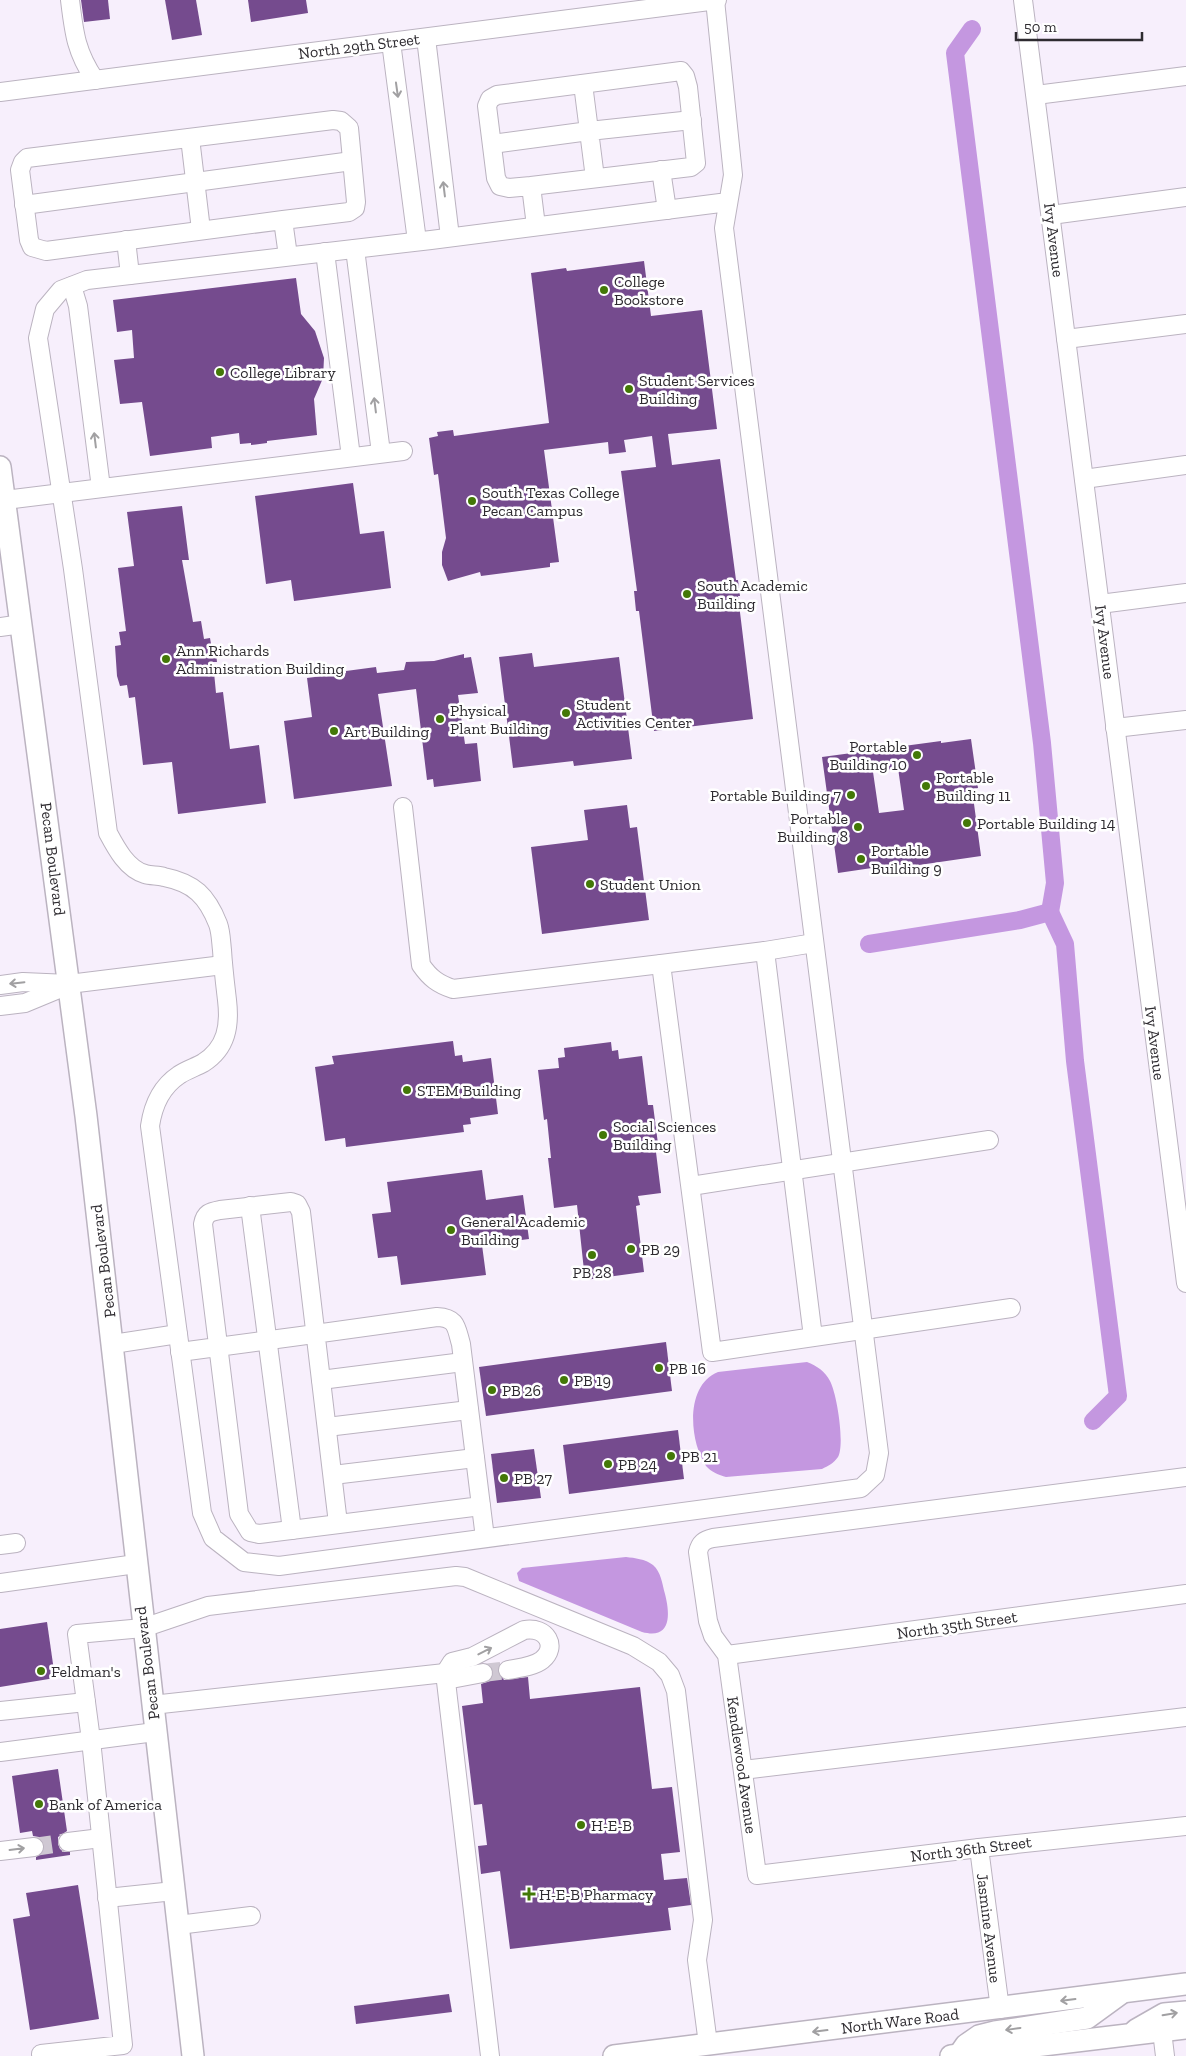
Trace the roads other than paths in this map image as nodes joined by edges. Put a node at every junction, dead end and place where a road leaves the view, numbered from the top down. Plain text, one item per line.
1 (70, 0) edge
2 (716, 0) edge
3 (1024, 0) edge
4 (426, 38) junction
5 (391, 42) junction
6 (1186, 76) edge
7 (95, 80) junction
8 (583, 84) junction
9 (0, 92) edge
10 (1036, 95) junction
11 (692, 120) junction
12 (589, 132) junction
13 (190, 138) junction
14 (492, 144) junction
15 (352, 161) junction
16 (661, 170) junction
17 (595, 178) junction
18 (196, 182) junction
19 (531, 186) junction
20 (1186, 197) edge
21 (728, 202) junction
22 (24, 205) junction
23 (667, 210) junction
24 (1051, 215) junction
25 (284, 220) junction
26 (536, 226) junction
27 (201, 230) junction
28 (450, 237) junction
29 (126, 240) junction
30 (417, 241) junction
31 (355, 248) junction
32 (325, 252) junction
33 (288, 256) junction
34 (130, 275) junction
35 (72, 286) junction
36 (1186, 324) edge
37 (1066, 339) junction
38 (403, 450) dead end
39 (381, 453) junction
40 (351, 457) junction
41 (1186, 465) edge
42 (0, 467) edge
43 (1084, 479) junction
44 (101, 488) junction
45 (61, 493) junction
46 (5, 500) junction
47 (1186, 593) edge
48 (1100, 604) junction
49 (22, 624) junction
50 (0, 627) edge
51 (1186, 720) edge
52 (1115, 728) junction
53 (403, 807) dead end
54 (814, 943) junction
55 (765, 951) junction
56 (223, 964) junction
57 (661, 964) junction
58 (69, 984) junction
59 (0, 985) edge
60 (0, 1006) edge
61 (990, 1140) dead end
62 (842, 1163) junction
63 (792, 1170) junction
64 (691, 1186) junction
65 (250, 1206) junction
66 (1186, 1283) edge
67 (1011, 1308) dead end
68 (863, 1330) junction
69 (178, 1334) junction
70 (315, 1334) junction
71 (813, 1337) junction
72 (268, 1341) junction
73 (113, 1344) junction
74 (218, 1347) junction
75 (180, 1352) junction
76 (463, 1362) junction
77 (321, 1380) junction
78 (469, 1410) junction
79 (327, 1427) junction
80 (475, 1458) junction
81 (333, 1475) junction
82 (1186, 1477) edge
83 (481, 1506) junction
84 (339, 1524) junction
85 (292, 1530) junction
86 (485, 1538) junction
87 (136, 1564) junction
88 (0, 1583) edge
89 (1186, 1594) edge
90 (144, 1628) junction
91 (727, 1655) junction
92 (508, 1670) tunnel mouth
93 (484, 1673) tunnel mouth
94 (445, 1677) junction
95 (86, 1702) junction
96 (152, 1705) junction
97 (0, 1711) edge
98 (1186, 1717) edge
99 (155, 1732) junction
100 (91, 1740) junction
101 (0, 1752) edge
102 (743, 1770) junction
103 (1186, 1826) edge
104 (101, 1838) junction
105 (68, 1842) tunnel mouth
106 (34, 1847) tunnel mouth
107 (980, 1848) junction
108 (0, 1851) edge
109 (757, 1875) joint
110 (174, 1890) junction
111 (107, 1898) junction
112 (250, 1916) dead end
113 (178, 1925) junction
114 (1186, 1984) edge
115 (1122, 1993) junction
116 (1000, 2009) junction
117 (1186, 2012) edge
118 (1186, 2028) edge
119 (1162, 2031) junction
120 (1124, 2036) junction
121 (708, 2044) junction
122 (72, 2053) edge
123 (41, 2054) dead end
124 (193, 2056) edge
125 (490, 2056) edge
126 (614, 2056) edge
127 (956, 2056) edge
128 (1165, 2056) edge

1 - 7 street
2 - 4 street, North 29th Street
2 - 21 street
3 - 10 street, Ivy Avenue
4 - 5 street, North 29th Street
28 -> 4 street
5 - 7 street, North 29th Street
5 -> 30 street
6 - 10 street
7 - 9 street, North 29th Street
8 - 11 street
8 - 12 street
8 - 14 street
10 - 24 street, Ivy Avenue
11 - 12 street
11 - 16 street
12 - 14 street
12 - 17 street
13 - 15 street
13 - 18 street
13 - 22 street
14 - 19 street
15 - 18 street
15 - 25 street
16 - 17 street
16 - 23 street
17 - 19 street
18 - 22 street
18 - 27 street
19 - 26 street
20 - 24 street
21 - 23 street
21 - 54 street
22 - 29 street
23 - 26 street
24 - 37 street, Ivy Avenue
25 - 27 street
25 - 33 street
26 - 28 street
27 - 29 street
28 - 30 street
29 - 34 street
30 - 31 street
31 - 32 street
39 -> 31 street
32 - 33 street
32 - 40 street
33 - 34 street
34 - 35 street
44 -> 35 street
35 - 45 street
36 - 37 street
37 - 43 street, Ivy Avenue
38 - 39 street
39 - 40 street
40 - 44 street
41 - 43 street
42 - 46 main road, Pecan Boulevard
43 - 48 street, Ivy Avenue
44 - 45 street
45 - 46 street
45 - 56 street
46 - 49 main road, Pecan Boulevard
47 - 48 street
48 - 52 street, Ivy Avenue
49 - 50 street
49 - 58 main road, Pecan Boulevard
51 - 52 street
52 - 66 street, Ivy Avenue
53 - 57 street
54 - 55 street
54 - 62 street
55 - 57 street
55 - 63 street
56 - 58 street
56 - 69 street
57 - 64 street
58 -> 59 street
58 - 60 street
58 - 73 main road, Pecan Boulevard
61 - 62 street
62 - 63 street
62 - 68 street
63 - 64 street
63 - 71 street
64 - 71 street
65 - 70 street
65 - 72 street
65 - 74 street
67 - 68 street
68 - 71 street
68 - 86 street
69 - 73 street
69 - 75 street
70 - 72 street
70 - 76 street
70 - 77 street
72 - 74 street
72 - 85 street
73 - 87 main road, Pecan Boulevard
74 - 75 street
74 - 85 street
75 - 86 street
76 - 77 street
76 - 78 street
77 - 79 street
78 - 79 street
78 - 80 street
79 - 81 street
80 - 81 street
80 - 83 street
81 - 84 street
82 - 91 street
83 - 84 street
83 - 86 street
84 - 85 street
87 - 88 street
87 - 90 main road, Pecan Boulevard
89 - 91 street, North 35th Street
90 - 95 street
90 - 96 main road, Pecan Boulevard
90 - 121 street
91 - 102 street, Kendlewood Avenue
94 -> 92 street
93 - 94 street
94 - 96 street
94 - 125 street
95 - 97 street
95 - 100 street
96 - 99 main road, Pecan Boulevard
98 - 102 street
99 - 100 street
99 - 110 main road, Pecan Boulevard
100 - 101 street
100 - 104 street
102 - 109 street, Kendlewood Avenue
103 - 107 street, North 36th Street
104 - 105 street
104 - 111 street
108 -> 106 street
107 - 109 street, North 36th Street
107 - 116 street, Jasmine Avenue
110 - 111 street
110 - 113 main road, Pecan Boulevard
111 - 122 street
112 - 113 street
113 - 124 main road, Pecan Boulevard
114 - 115 main road, North Ware Road
115 -> 116 main road, North Ware Road
115 -> 127 main road
116 -> 121 main road, North Ware Road
120 -> 117 main road
118 - 119 main road
119 - 120 main road
119 - 128 street
120 - 127 main road
121 - 126 main road, North Ware Road
122 - 123 street

